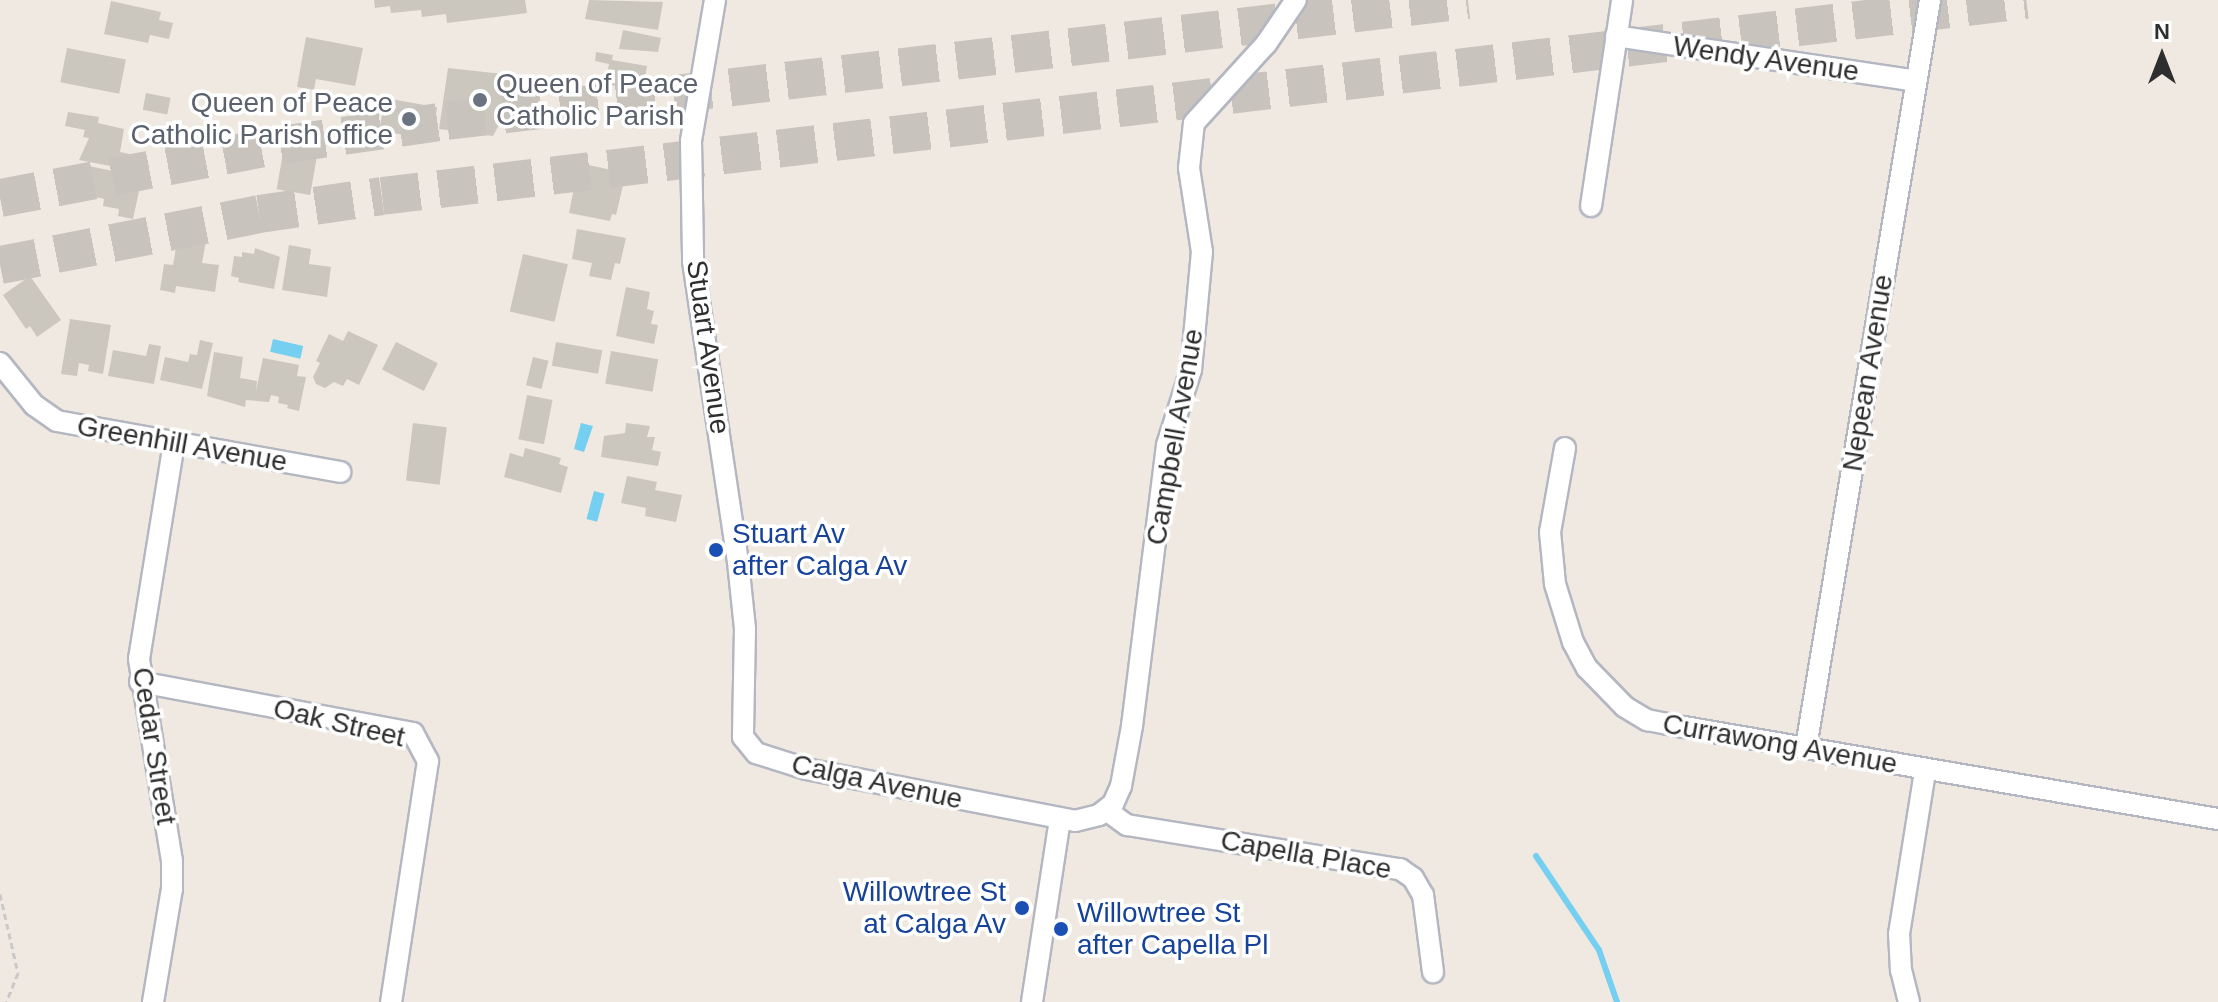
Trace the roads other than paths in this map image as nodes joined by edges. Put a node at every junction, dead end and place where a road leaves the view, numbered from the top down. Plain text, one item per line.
1 (715, 0) edge
2 (1296, 0) edge
3 (1622, 0) edge
4 (1930, 0) edge
5 (1616, 36) junction
6 (1916, 81) junction
7 (1591, 206) dead end
8 (0, 363) edge
9 (174, 443) junction
10 (1565, 448) dead end
11 (340, 472) dead end
12 (140, 682) junction
13 (743, 696) joint
14 (1806, 747) junction
15 (1925, 771) junction
16 (1106, 810) junction
17 (2218, 819) edge
18 (1060, 820) junction
19 (1433, 972) dead end
20 (153, 1002) edge
21 (391, 1002) edge
22 (1032, 1002) edge
23 (1909, 1002) edge

1 - 13 street, Stuart Avenue
2 - 16 street, Campbell Avenue
3 - 5 street
4 - 6 street, Nepean Avenue
5 - 6 street, Wendy Avenue
5 - 7 street
6 - 14 street, Nepean Avenue
8 - 9 street, Greenhill Avenue
9 - 11 street, Greenhill Avenue
9 - 12 street, Cedar Street
10 - 14 street, Currawong Avenue
12 - 20 street, Cedar Street
12 - 21 street, Oak Street
13 - 18 street, Calga Avenue
14 - 15 street, Currawong Avenue
15 - 17 street, Currawong Avenue
15 - 23 street
16 - 18 street
16 - 19 street, Capella Place
18 - 22 street

